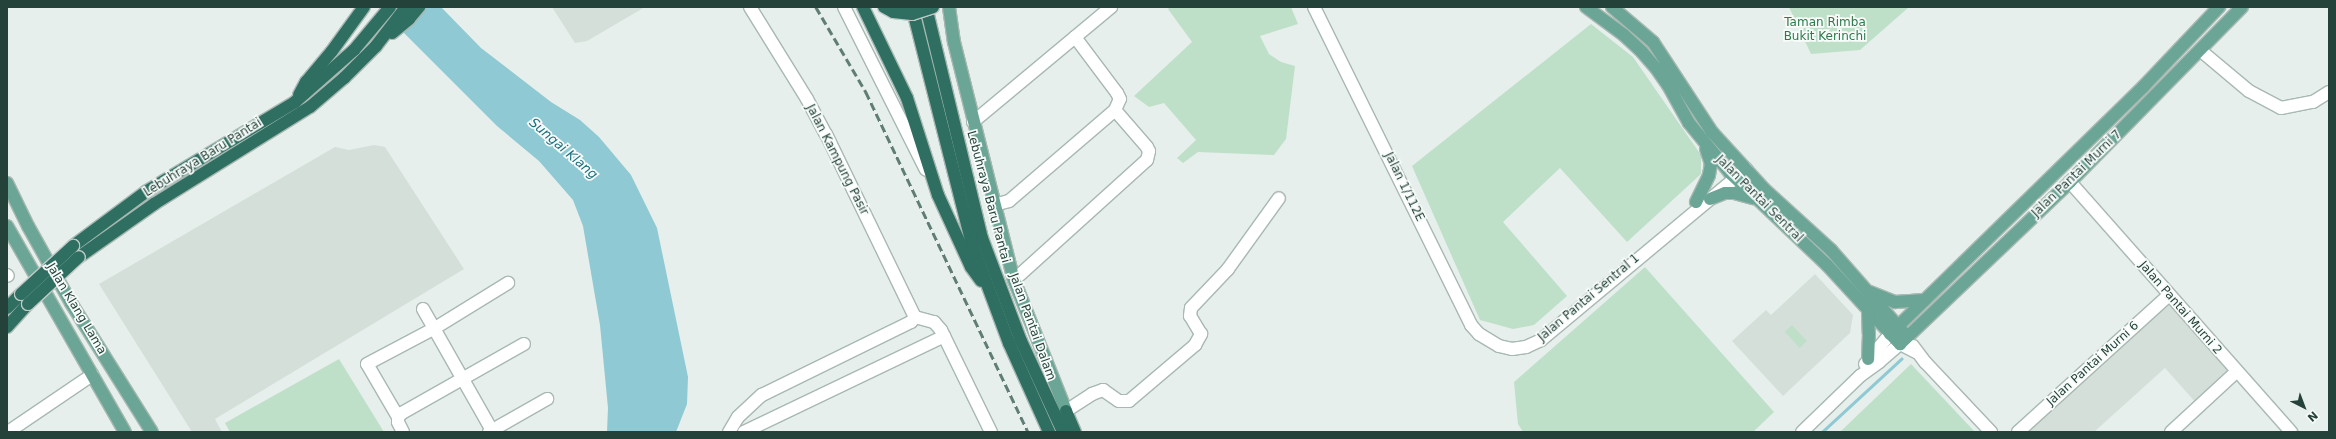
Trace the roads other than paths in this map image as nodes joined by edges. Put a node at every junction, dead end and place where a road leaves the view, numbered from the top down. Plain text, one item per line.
1 (364, 7) edge
2 (390, 7) edge
3 (406, 7) edge
4 (418, 7) edge
5 (750, 7) edge
6 (844, 7) edge
7 (863, 7) edge
8 (884, 7) edge
9 (912, 7) edge
10 (926, 7) edge
11 (932, 7) edge
12 (949, 7) edge
13 (1111, 7) edge
14 (1314, 7) edge
15 (1586, 7) edge
16 (1612, 7) edge
17 (2219, 7) edge
18 (2242, 7) edge
19 (1075, 37) junction
20 (1653, 42) junction
21 (376, 46) junction
22 (2200, 50) junction
23 (1642, 52) junction
24 (2329, 92) edge
25 (295, 102) junction
26 (1115, 110) junction
27 (973, 122) junction
28 (1703, 142) junction
29 (1744, 166) junction
30 (1732, 176) junction
31 (2070, 182) junction
32 (7, 183) edge
33 (938, 195) junction
34 (1279, 198) dead end
35 (1710, 199) junction
36 (1759, 201) junction
37 (1696, 202) junction
38 (994, 205) junction
39 (7, 226) edge
40 (1644, 252) junction
41 (1014, 280) junction
42 (508, 283) dead end
43 (988, 290) junction
44 (1867, 291) junction
45 (2168, 296) junction
46 (1925, 300) junction
47 (7, 308) edge
48 (423, 309) dead end
49 (1868, 310) junction
50 (915, 317) junction
51 (7, 327) edge
52 (434, 328) junction
53 (1894, 330) junction
54 (944, 336) junction
55 (1903, 340) junction
56 (524, 344) dead end
57 (1512, 349) joint
58 (1868, 359) junction
59 (2236, 372) junction
60 (92, 375) junction
61 (1860, 376) junction
62 (463, 378) junction
63 (547, 399) dead end
64 (1066, 411) junction
65 (398, 417) junction
66 (491, 431) edge
67 (2288, 431) edge
68 (8, 432) edge
69 (125, 432) edge
70 (152, 432) edge
71 (403, 432) edge
72 (729, 432) edge
73 (744, 432) edge
74 (991, 432) edge
75 (1049, 432) edge
76 (1062, 432) edge
77 (1075, 432) edge
78 (1802, 432) edge
79 (1991, 432) edge
80 (2018, 432) edge
81 (2171, 432) edge

1 - 25 highway
2 - 25 highway, Lebuhraya Baru Pantai
3 - 21 highway, Lebuhraya Baru Pantai
4 - 21 highway
5 - 50 street, Jalan Kampung Pasir
6 - 33 street
7 - 33 highway
8 - 11 highway, bridge
9 - 43 highway
10 - 76 highway, Lebuhraya Baru Pantai
12 - 27 main road, Jalan Pantai Dalam
13 - 19 street
14 - 57 street, Jalan 1/112E
15 - 23 main road, Jalan Pantai Sentral
16 - 20 main road, Jalan Pantai Sentral
17 - 46 main road, Jalan Pantai Murni 7
18 - 22 main road, Jalan Pantai Murni 7
19 - 26 street
19 - 27 street
20 - 23 main road
20 - 29 main road, Jalan Pantai Sentral
21 - 51 highway, Lebuhraya Baru Pantai, bridge
22 - 24 street
22 - 31 main road, Jalan Pantai Murni 7
23 - 28 main road, Jalan Pantai Sentral
25 - 47 highway, Lebuhraya Baru Pantai, bridge
26 - 38 street
26 - 41 street
27 - 38 main road, Jalan Pantai Dalam
28 - 30 main road, Jalan Pantai Sentral
28 - 37 main road
29 - 30 street, Jalan Pantai Sentral 1
29 - 44 main road, Jalan Pantai Sentral
30 - 35 street, Jalan Pantai Sentral 1
30 - 36 main road, Jalan Pantai Sentral
30 - 37 street, Jalan Pantai Sentral 1
31 - 45 street, Jalan Pantai Murni 2
31 - 55 main road, Jalan Pantai Murni 7
32 - 70 main road, Jalan Klang Lama
33 - 43 highway
34 - 64 street
35 - 36 main road
35 - 40 street, Jalan Pantai Sentral 1
36 - 49 main road, Jalan Pantai Sentral
37 - 40 street, Jalan Pantai Sentral 1
38 - 41 main road, Jalan Pantai Dalam
39 - 60 main road, Jalan Klang Lama
40 - 57 street, Jalan Pantai Sentral 1
41 - 64 main road, Jalan Pantai Dalam
42 - 52 street
43 - 75 highway
44 - 46 main road
44 - 53 main road, Jalan Pantai Sentral
45 - 59 street, Jalan Pantai Murni 2
45 - 80 street, Jalan Pantai Murni 6
46 - 53 main road, Jalan Pantai Murni 7
48 - 52 street
49 - 53 main road, Jalan Pantai Sentral
49 - 58 main road
50 - 54 street
50 - 72 street
52 - 62 street
52 - 65 street
53 - 55 main road
53 - 58 street
54 - 73 street
54 - 74 street
55 - 61 street
55 - 79 street
56 - 62 street
58 - 61 street
59 - 67 street, Jalan Pantai Murni 2
59 - 81 street
60 - 68 street
60 - 69 main road, Jalan Klang Lama
61 - 78 street
62 - 65 street
62 - 66 street
63 - 66 street
64 - 77 highway
65 - 71 street

